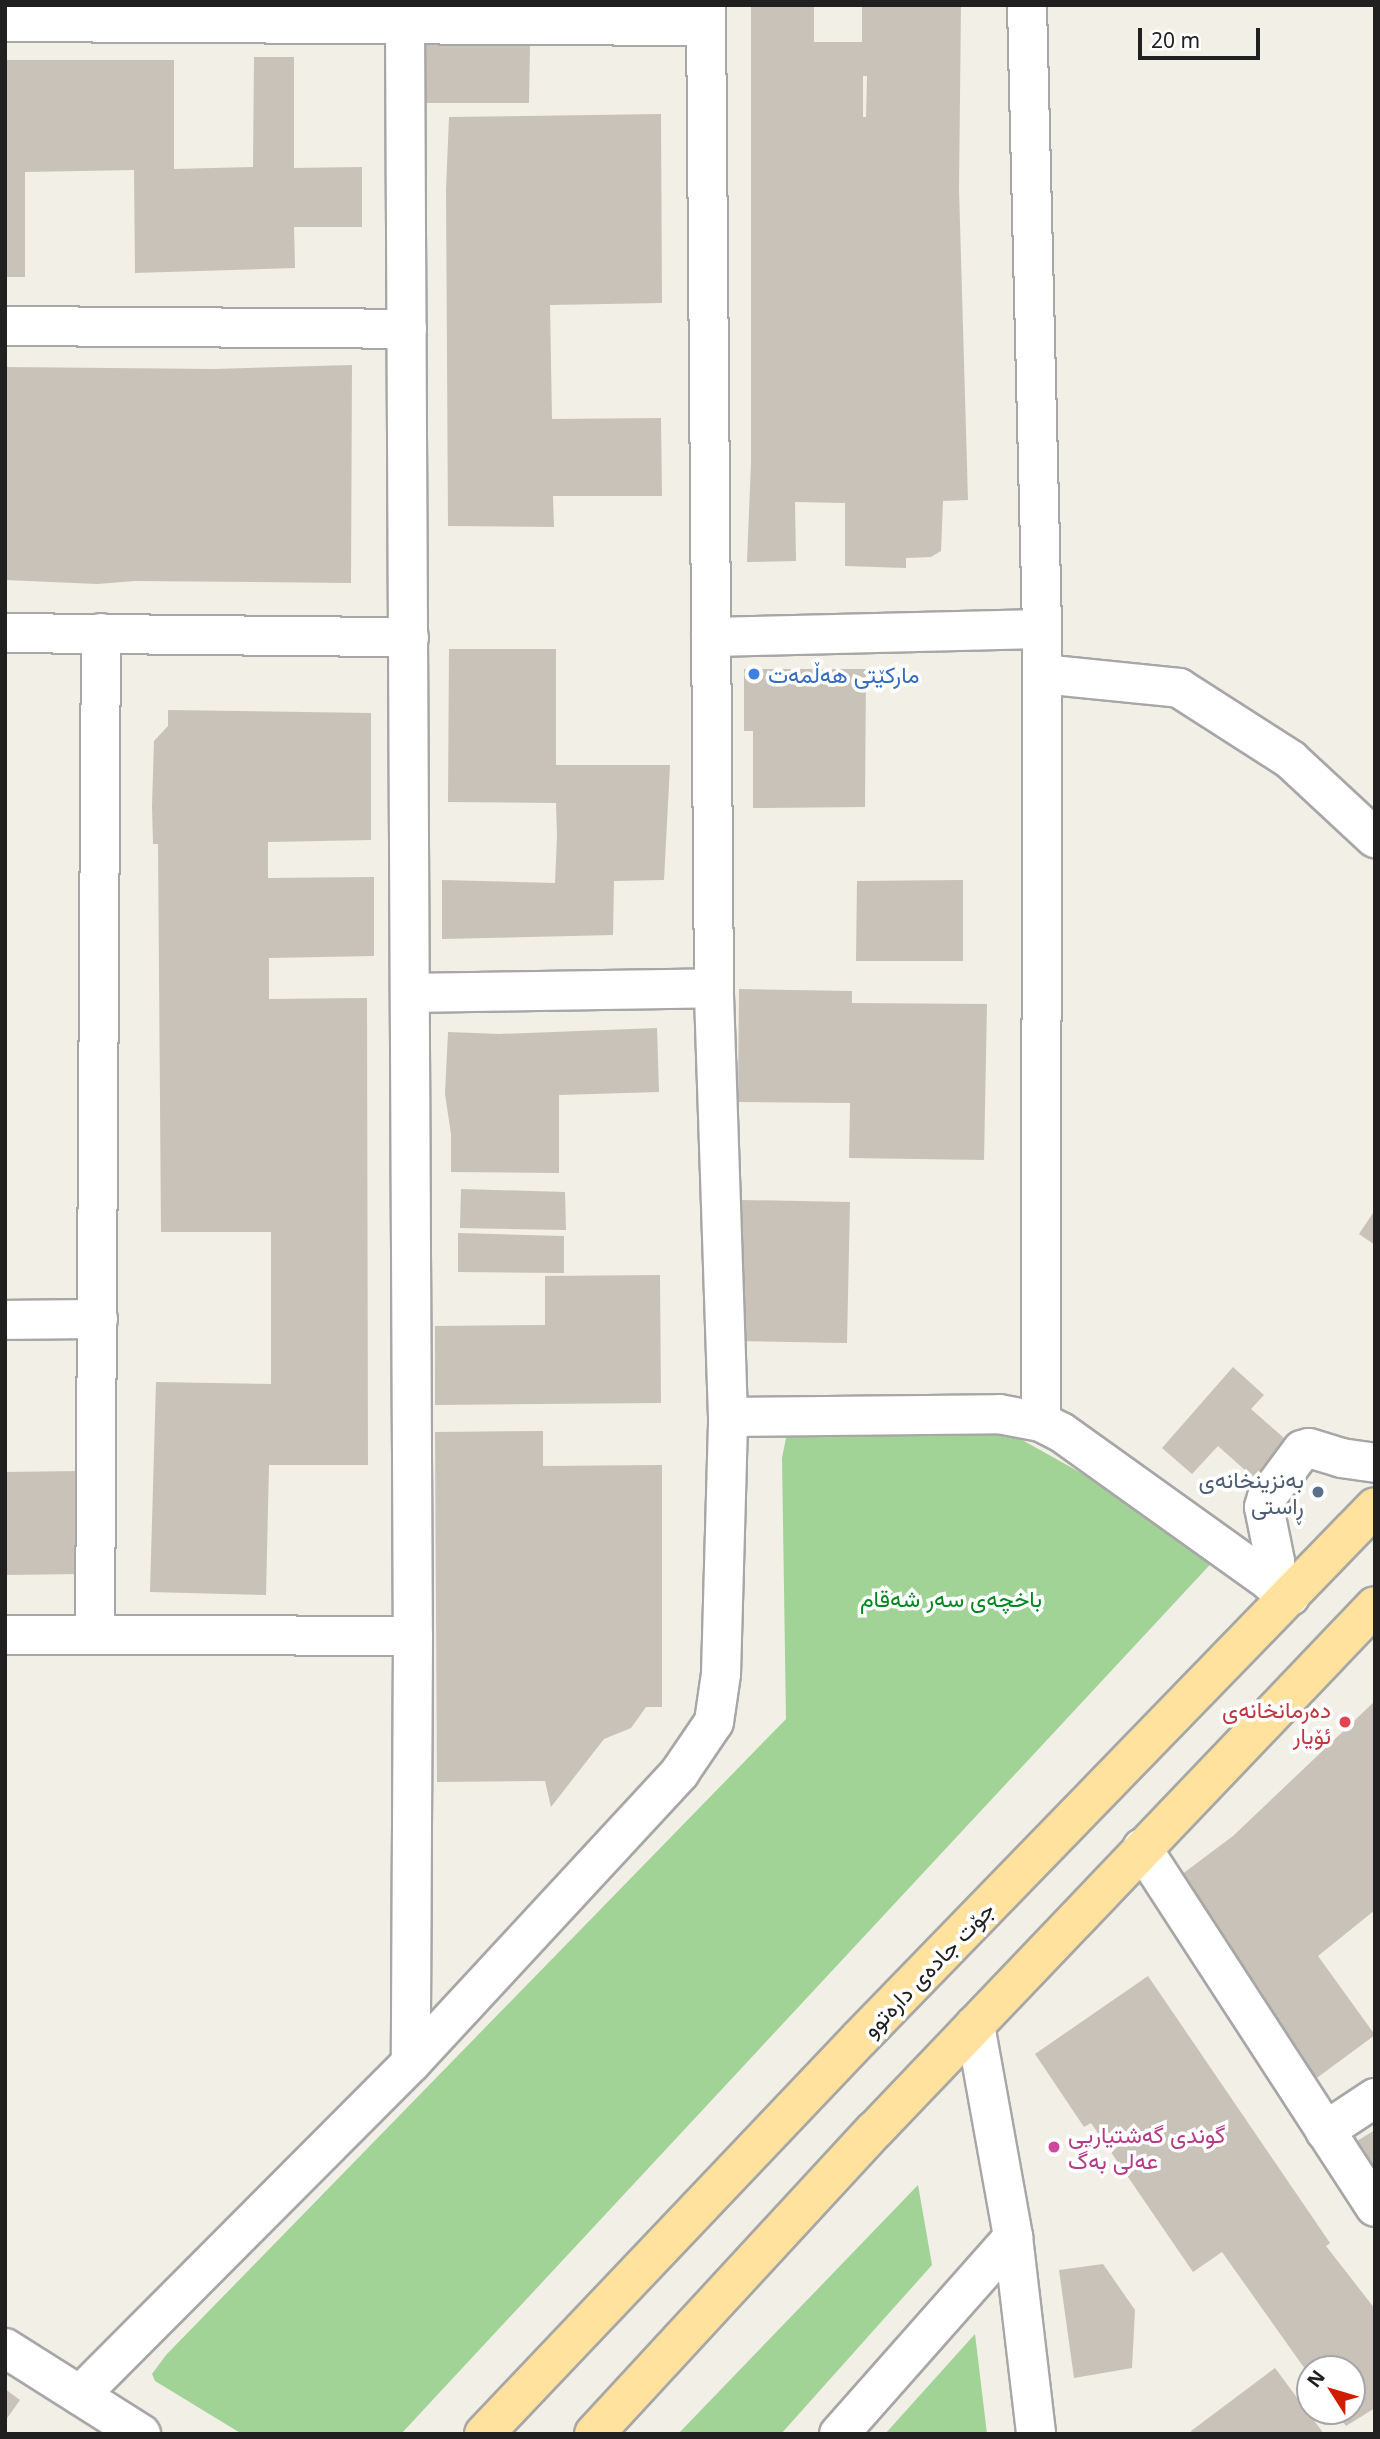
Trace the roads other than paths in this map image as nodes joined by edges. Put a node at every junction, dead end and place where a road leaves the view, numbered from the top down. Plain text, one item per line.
1 (1027, 5) edge
2 (706, 16) edge
3 (5, 22) edge
4 (405, 24) junction
5 (5, 326) edge
6 (407, 329) junction
7 (1042, 629) junction
8 (5, 633) edge
9 (101, 633) junction
10 (409, 637) junction
11 (711, 637) junction
12 (1042, 674) junction
13 (1375, 838) edge
14 (714, 988) junction
15 (410, 993) junction
16 (98, 1319) junction
17 (5, 1320) edge
18 (728, 1417) junction
19 (1041, 1422) junction
20 (1375, 1463) edge
21 (1375, 1507) edge
22 (1281, 1590) junction
23 (1375, 1605) edge
24 (5, 1634) edge
25 (95, 1635) junction
26 (413, 1636) junction
27 (1142, 1847) junction
28 (975, 2025) junction
29 (411, 2063) junction
30 (1375, 2098) edge
31 (1325, 2131) junction
32 (1375, 2207) edge
33 (1013, 2238) junction
34 (5, 2348) edge
35 (80, 2395) junction
36 (141, 2434) edge
37 (484, 2434) edge
38 (594, 2434) edge
39 (839, 2434) edge
40 (1036, 2434) edge

1 - 7 street
2 - 4 street
2 - 11 street
3 - 4 street
4 - 6 street
5 - 6 street
6 - 10 street
7 - 11 street
7 - 12 street
8 - 9 street
9 - 10 street
9 - 16 street
10 - 15 street
11 - 14 street
12 - 13 street
12 - 19 street
14 - 15 street
14 - 18 street
15 - 26 street
16 - 17 street
16 - 25 street
18 - 19 street
18 - 29 street
19 - 22 street
20 - 22 street
21 - 22 main road, جۆت جادەی دارەتوو
22 - 37 main road, جۆت جادەی دارەتوو
23 - 27 main road
24 - 25 street
25 - 26 street
26 - 29 street
27 - 28 main road
27 - 31 street
28 - 33 street
28 - 38 main road
29 - 35 street
30 - 31 street
31 - 32 street
33 - 39 street
33 - 40 street
34 - 35 street
35 - 36 street

